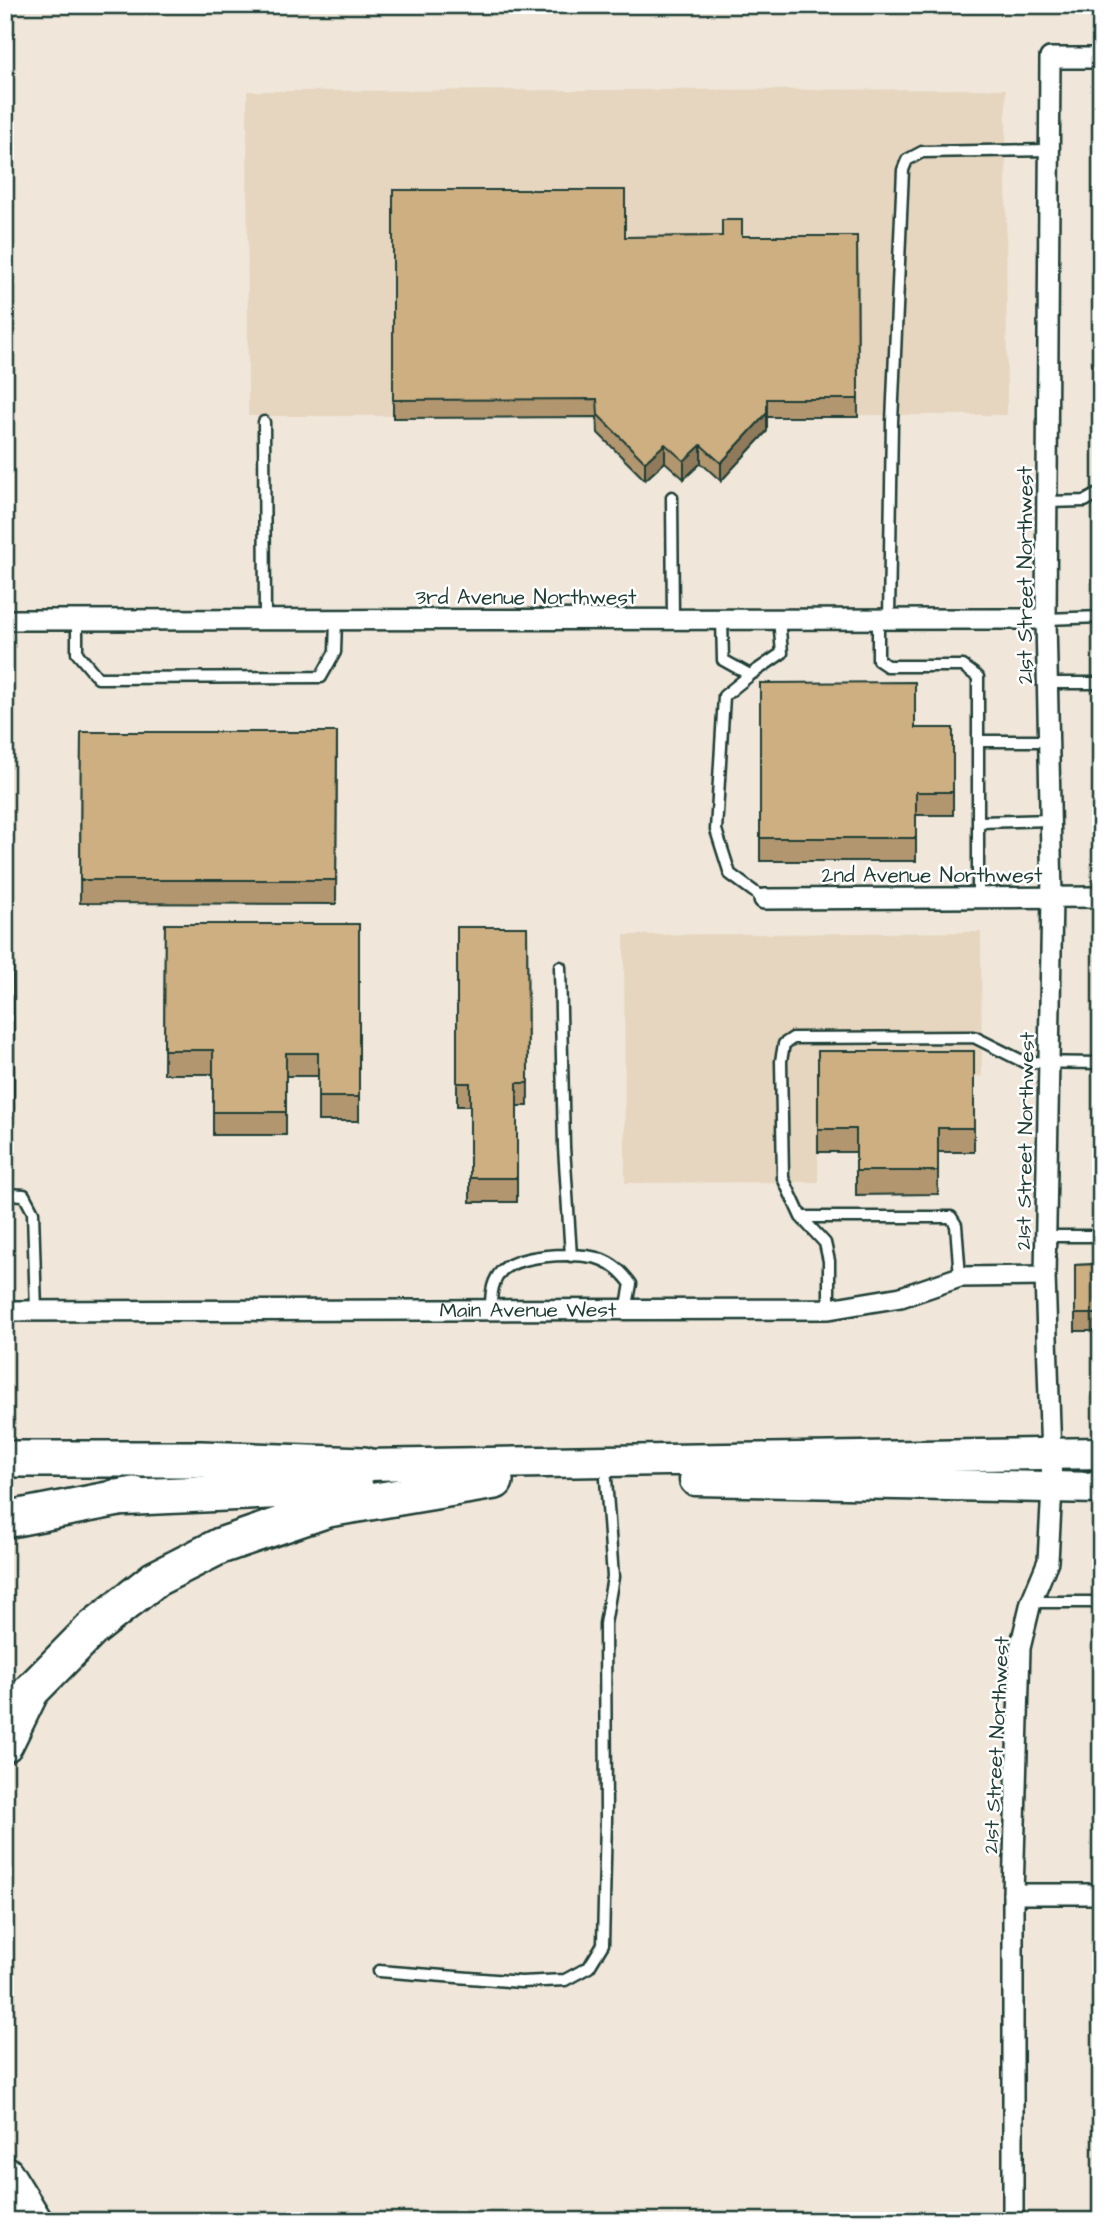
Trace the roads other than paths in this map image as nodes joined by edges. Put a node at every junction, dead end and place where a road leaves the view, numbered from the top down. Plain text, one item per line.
1 (1101, 58) edge
2 (1049, 150) junction
3 (264, 422) dead end
4 (1101, 492) edge
5 (672, 497) dead end
6 (1047, 502) junction
7 (1101, 617) edge
8 (883, 619) junction
9 (1046, 619) junction
10 (5, 620) edge
11 (77, 620) junction
12 (265, 620) junction
13 (337, 620) junction
14 (673, 620) junction
15 (722, 620) junction
16 (779, 620) junction
17 (750, 675) junction
18 (1101, 683) edge
19 (1048, 684) junction
20 (979, 741) junction
21 (1049, 741) junction
22 (1050, 820) junction
23 (980, 822) junction
24 (1052, 897) junction
25 (1101, 897) edge
26 (978, 898) junction
27 (764, 899) joint
28 (560, 967) dead end
29 (1049, 1063) junction
30 (1101, 1063) edge
31 (5, 1195) edge
32 (801, 1217) junction
33 (1046, 1236) junction
34 (1101, 1236) edge
35 (571, 1256) junction
36 (1045, 1276) junction
37 (960, 1277) junction
38 (829, 1309) junction
39 (5, 1311) edge
40 (36, 1311) junction
41 (491, 1311) junction
42 (626, 1311) junction
43 (1101, 1453) edge
44 (1049, 1454) junction
45 (5, 1459) edge
46 (363, 1465) junction
47 (606, 1479) junction
48 (495, 1481) junction
49 (1052, 1488) junction
50 (1101, 1488) edge
51 (114, 1498) junction
52 (5, 1520) edge
53 (1031, 1602) junction
54 (1101, 1602) edge
55 (5, 1744) edge
56 (1013, 1894) junction
57 (1101, 1894) edge
58 (379, 1972) dead end
59 (5, 2174) edge
60 (34, 2221) edge
61 (1013, 2221) edge

1 - 2 street, 21st Street Northwest
2 - 6 street, 21st Street Northwest
2 - 8 lane
3 - 12 lane
4 - 6 lane
5 - 14 lane
6 - 9 street, 21st Street Northwest
7 - 9 lane
8 - 9 street, 3rd Avenue Northwest
8 - 16 street, 3rd Avenue Northwest
8 - 20 lane
9 - 19 street, 21st Street Northwest
10 - 11 street, 3rd Avenue Northwest
11 - 12 street, 3rd Avenue Northwest
11 - 13 lane
12 - 13 street, 3rd Avenue Northwest
13 - 14 street, 3rd Avenue Northwest
14 - 15 street, 3rd Avenue Northwest
15 - 16 street, 3rd Avenue Northwest
15 - 17 lane
16 - 17 lane
17 - 27 lane
18 - 19 lane
19 - 21 street, 21st Street Northwest
20 - 21 lane
20 - 23 lane
21 - 22 street, 21st Street Northwest
22 - 23 lane
22 - 24 street, 21st Street Northwest
23 - 26 lane
24 - 25 street, 2nd Avenue Northwest
24 - 26 street, 2nd Avenue Northwest
24 - 29 street, 21st Street Northwest
26 - 27 street, 2nd Avenue Northwest
28 - 35 lane
29 - 30 lane
29 - 32 lane
29 - 33 street, 21st Street Northwest
31 - 40 lane
32 - 37 lane
32 - 38 lane
33 - 34 lane
33 - 36 street, 21st Street Northwest
35 - 41 lane
35 - 42 lane
36 - 37 street, Main Avenue West
36 - 44 street, 21st Street Northwest
37 - 38 street, Main Avenue West
38 - 42 street, Main Avenue West
39 - 40 street, Main Avenue West
40 - 41 street, Main Avenue West
41 - 42 street, Main Avenue West
43 - 44 main road
44 - 46 main road
44 - 49 street, 21st Street Northwest
45 - 46 highway
46 - 51 highway
47 - 48 main road
47 - 49 main road
47 - 58 lane
48 - 51 highway
48 - 55 highway
49 - 50 main road
49 - 53 street, 21st Street Northwest
51 - 52 highway
53 - 54 lane
53 - 56 street, 21st Street Northwest
56 - 57 street
56 - 61 street, 21st Street Northwest
59 - 60 highway

